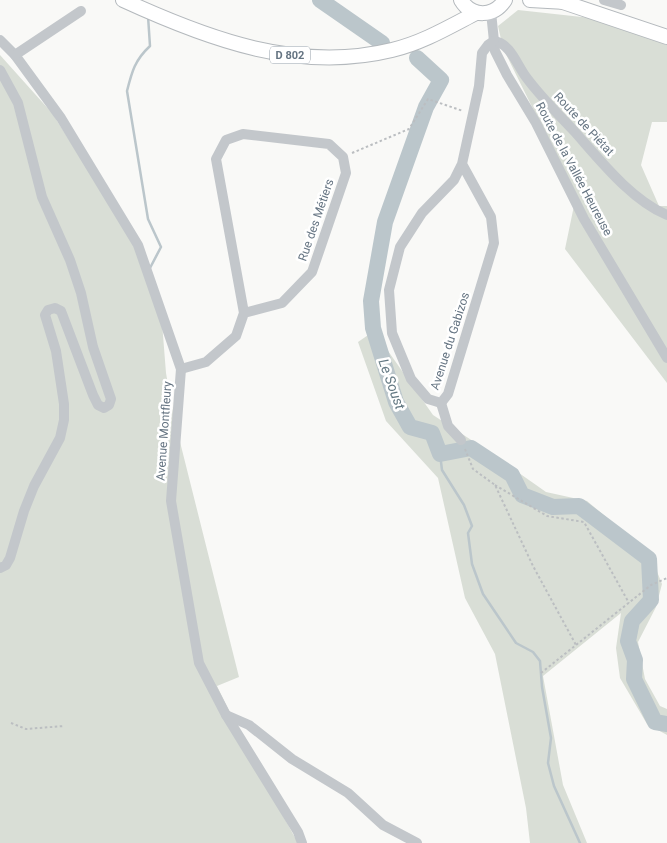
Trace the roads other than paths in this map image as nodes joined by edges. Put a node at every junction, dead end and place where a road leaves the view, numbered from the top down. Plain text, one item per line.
1 (123, 0) edge
2 (461, 0) edge
3 (506, 0) edge
4 (530, 0) edge
5 (604, 0) edge
6 (562, 1) edge
7 (621, 5) dead end
8 (81, 11) dead end
9 (491, 12) junction
10 (476, 13) junction
11 (431, 36) junction
12 (667, 37) edge
13 (0, 40) edge
14 (494, 41) junction
15 (15, 54) junction
16 (0, 70) edge
17 (462, 164) junction
18 (667, 214) edge
19 (244, 313) junction
20 (667, 358) edge
21 (181, 369) junction
22 (441, 403) junction
23 (461, 440) dead end
24 (0, 568) edge
25 (226, 715) junction
26 (302, 843) edge
27 (417, 843) edge

1 - 11 main road, D 802
2 - 10 main road
2 - 11 main road, D 802
3 - 9 main road
4 - 6 main road
5 - 7 street
6 - 12 main road
8 - 15 street
9 - 10 main road
9 - 14 street, Route de la Vallée Heureuse
10 - 11 main road, D 802
13 - 15 street, Avenue Montfleury
14 - 17 street, Avenue du Gabizos
14 - 18 street, Route de Piétat
14 - 20 street, Route de la Vallée Heureuse
15 - 21 street, Avenue Montfleury
16 - 24 street
17 - 22 street, Avenue du Gabizos
17 - 22 street, Avenue du Gabizos
19 - 19 street, Rue des Métiers
19 - 21 street
21 - 25 street, Avenue Montfleury
22 - 23 street
25 - 26 street, Avenue Montfleury
25 - 27 street

